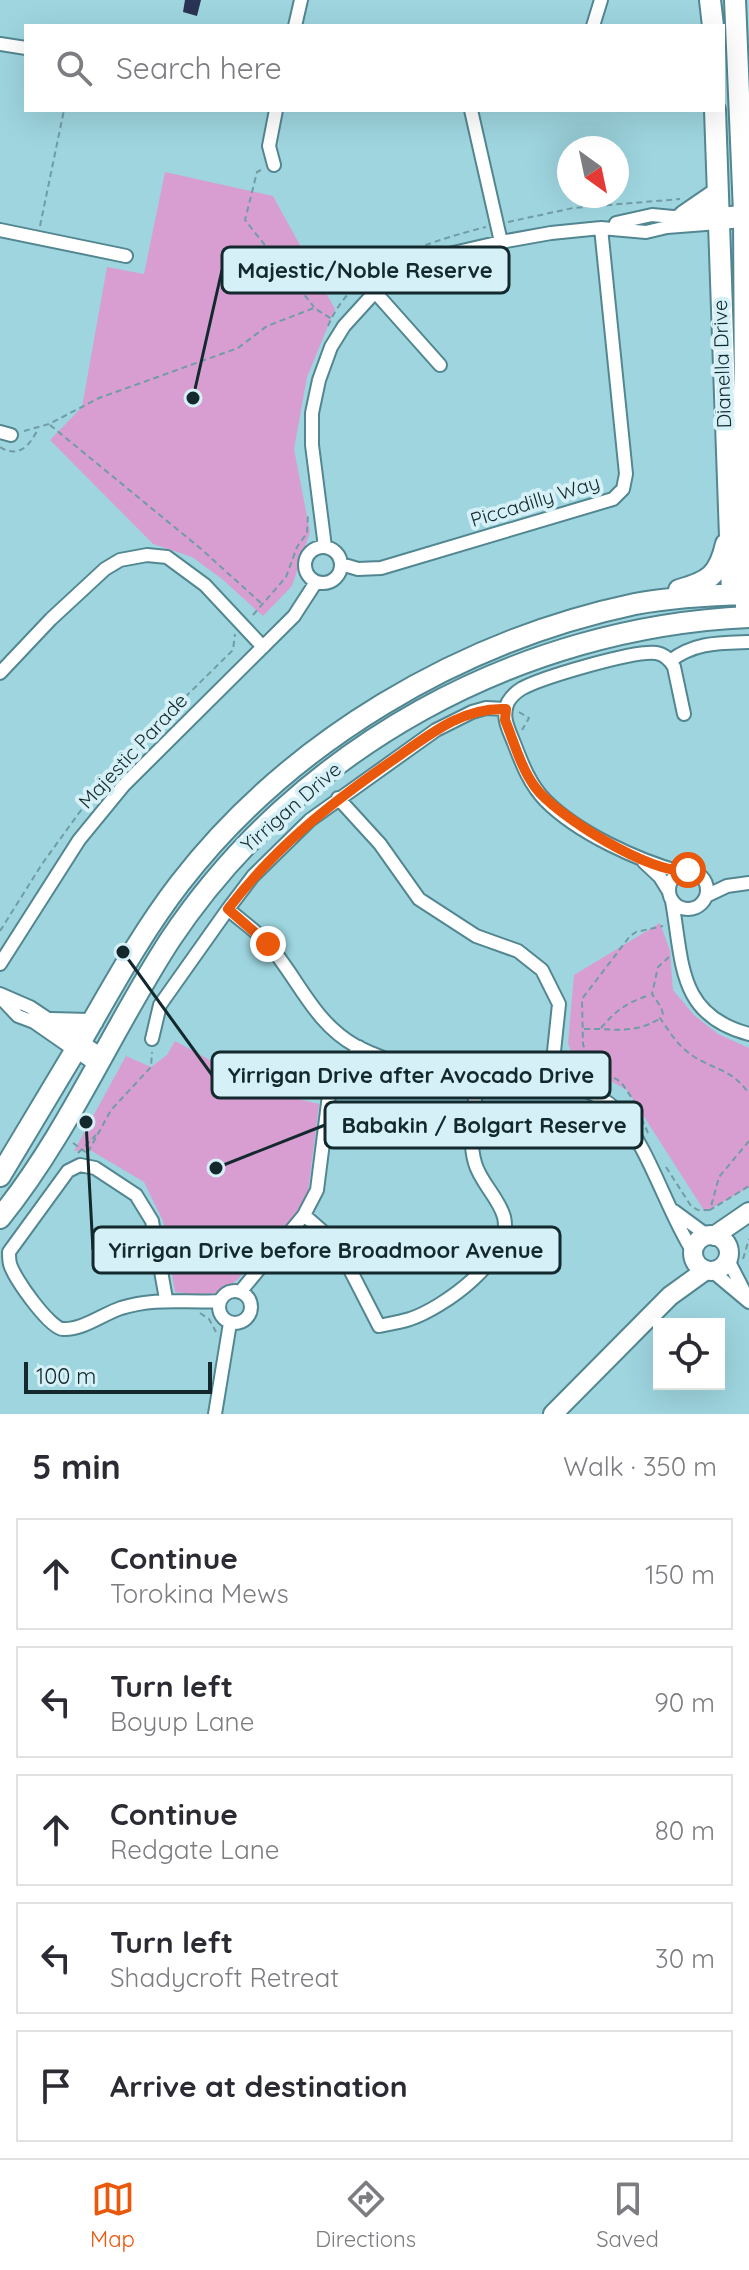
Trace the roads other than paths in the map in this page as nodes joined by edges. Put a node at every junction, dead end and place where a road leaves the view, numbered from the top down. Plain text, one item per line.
1 (301, 0) edge
2 (601, 0) edge
3 (710, 0) edge
4 (735, 0) edge
5 (295, 24) edge
6 (594, 24) edge
7 (713, 24) edge
8 (0, 44) edge
9 (24, 48) edge
10 (276, 112) edge
11 (471, 112) edge
12 (715, 112) edge
13 (274, 165) road end
14 (685, 207) joint
15 (716, 210) junction
16 (744, 217) junction
17 (606, 227) junction
18 (0, 230) edge
19 (501, 242) junction
20 (126, 256) dead end
21 (375, 292) junction
22 (440, 365) dead end
23 (741, 532) edge
24 (325, 547) junction
25 (341, 564) junction
26 (316, 582) junction
27 (742, 594) edge
28 (580, 617) junction
29 (743, 617) edge
30 (749, 642) edge
31 (263, 647) junction
32 (670, 661) junction
33 (0, 673) edge
34 (507, 707) junction
35 (684, 714) dead end
36 (338, 798) junction
37 (639, 857) junction
38 (680, 872) junction
39 (702, 876) junction
40 (746, 883) edge
41 (670, 895) junction
42 (706, 896) junction
43 (692, 908) junction
44 (228, 909) junction
45 (679, 938) junction
46 (0, 964) edge
47 (0, 996) edge
48 (93, 1021) junction
49 (51, 1023) junction
50 (749, 1034) edge
51 (152, 1039) road end
52 (79, 1044) junction
53 (359, 1047) junction
54 (99, 1060) junction
55 (478, 1077) junction
56 (551, 1080) junction
57 (0, 1176) edge
58 (671, 1209) junction
59 (304, 1215) junction
60 (749, 1215) edge
61 (0, 1218) edge
62 (711, 1236) junction
63 (710, 1260) junction
64 (240, 1292) junction
65 (166, 1299) junction
66 (220, 1301) junction
67 (749, 1302) edge
68 (230, 1323) junction
69 (215, 1414) edge
70 (553, 1414) edge

1 - 5 street
2 - 6 street
3 - 7 main road
4 - 16 main road, Dianella Drive
8 - 9 street
10 - 13 street
11 - 19 street
12 - 15 main road, Dianella Drive
14 - 15 main road
14 - 17 street
15 - 16 street
15 - 17 street
15 - 23 main road, Dianella Drive
16 - 23 main road, Dianella Drive
17 - 19 street
17 - 25 street, Piccadilly Way
18 - 20 street
19 - 21 street
21 - 22 street
21 - 24 street
23 - 27 main road, Dianella Drive
23 - 28 main road
24 - 25 street
24 - 26 street
25 - 26 street
26 - 31 street, Majestic Parade
27 - 28 main road, Yirrigan Drive
27 - 29 main road, Dianella Drive
28 - 48 main road, Yirrigan Drive
29 - 54 main road, Yirrigan Drive
30 - 32 street
31 - 33 street
31 - 46 street, Majestic Parade
32 - 34 street
32 - 35 street
34 - 36 street
34 - 37 street
36 - 44 street
36 - 56 street
37 - 38 street
37 - 41 street
38 - 39 street
38 - 41 street
39 - 40 street
39 - 42 street
40 - 42 street
41 - 43 street
41 - 45 street
42 - 43 street
43 - 45 street
44 - 51 street
44 - 53 street
45 - 50 street
47 - 49 street
47 - 52 street
48 - 49 main road
48 - 52 main road, Yirrigan Drive
49 - 52 street
52 - 54 street
52 - 57 main road, Yirrigan Drive
53 - 55 street
53 - 59 street
54 - 61 main road, Yirrigan Drive
55 - 56 street
55 - 59 street
56 - 58 street
58 - 62 street
58 - 63 street
59 - 64 street
60 - 62 street
60 - 63 street
62 - 63 street
62 - 63 street
63 - 67 street
63 - 67 street
63 - 70 street
64 - 66 street
64 - 68 street
65 - 65 street
65 - 66 street
66 - 68 street
68 - 69 street

